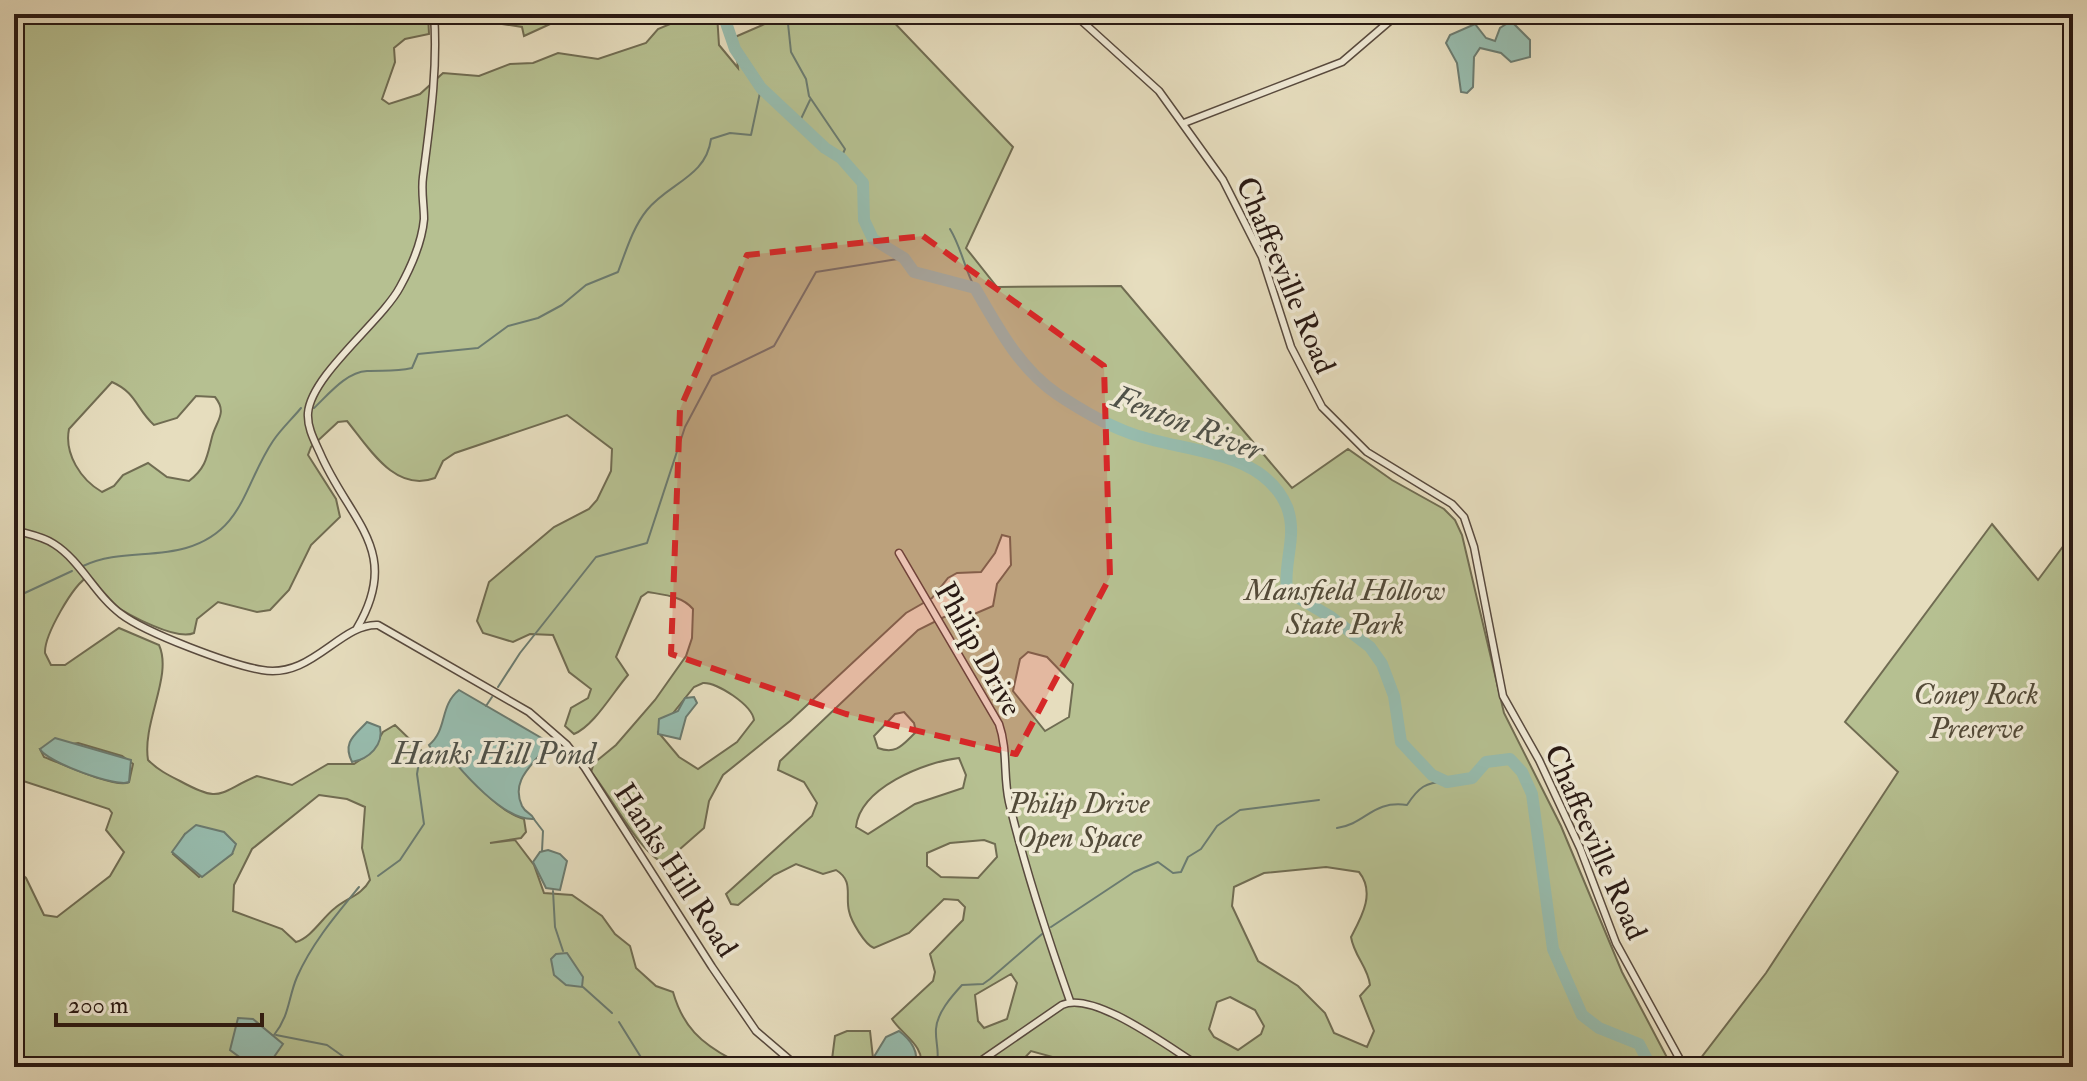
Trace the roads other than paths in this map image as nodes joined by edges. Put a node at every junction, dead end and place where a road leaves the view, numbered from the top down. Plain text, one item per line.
1 (434, 14) edge
2 (1074, 14) edge
3 (1398, 14) edge
4 (1184, 123) junction
5 (14, 530) edge
6 (899, 553) dead end
7 (369, 608) junction
8 (378, 625) junction
9 (356, 630) junction
10 (1070, 1001) junction
11 (798, 1067) edge
12 (972, 1067) edge
13 (1201, 1067) edge
14 (1684, 1067) edge

1 - 7 street
2 - 4 street, Chaffeeville Road
3 - 4 street
4 - 14 street, Chaffeeville Road
5 - 9 street
6 - 10 street, Philip Drive
7 - 8 street
7 - 9 street
8 - 9 street
8 - 11 street, Hanks Hill Road
10 - 12 street
10 - 13 street

